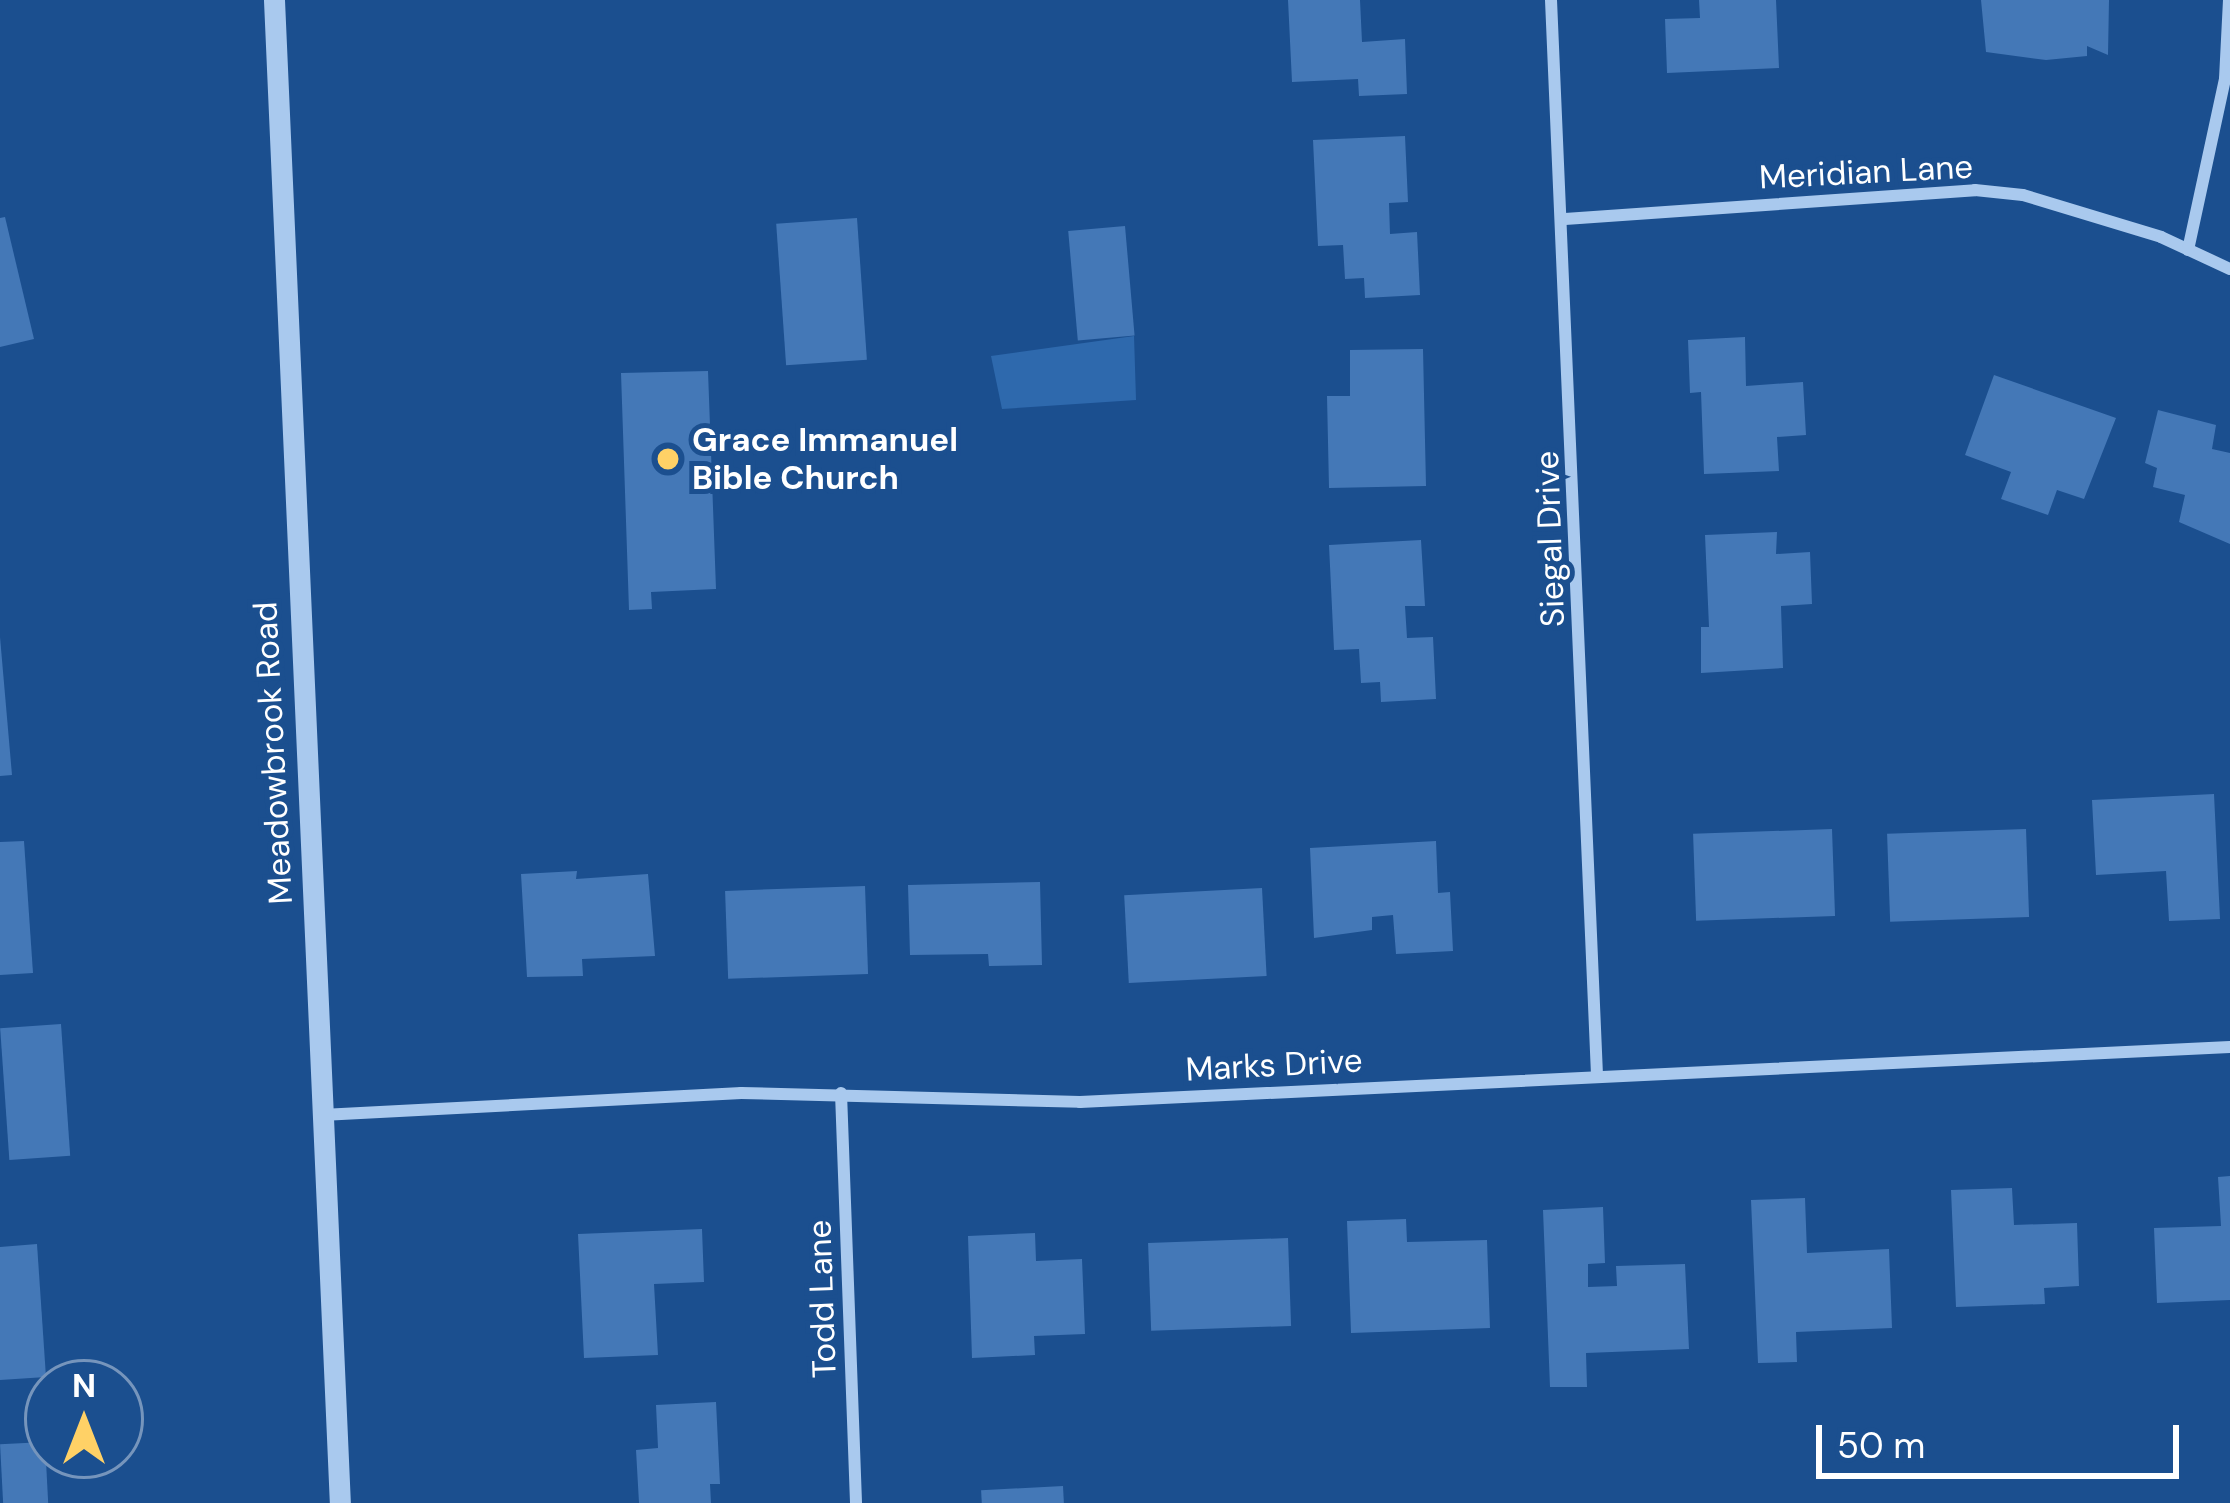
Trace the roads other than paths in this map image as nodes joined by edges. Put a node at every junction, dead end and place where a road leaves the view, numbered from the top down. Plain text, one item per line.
1 (274, 0) edge
2 (1551, 0) edge
3 (2229, 0) edge
4 (1564, 219) junction
5 (2188, 250) junction
6 (2230, 269) edge
7 (2230, 1047) edge
8 (1598, 1076) junction
9 (841, 1093) junction
10 (322, 1115) junction
11 (340, 1503) edge
12 (856, 1503) edge

1 - 10 street, Meadowbrook Road
2 - 4 street, Siegal Drive
3 - 5 street
4 - 5 street, Meridian Lane
4 - 8 street, Siegal Drive
5 - 6 street, Meridian Lane
7 - 8 street, Marks Drive
8 - 9 street, Marks Drive
9 - 10 street, Marks Drive
9 - 12 street, Todd Lane
10 - 11 street, Meadowbrook Road

